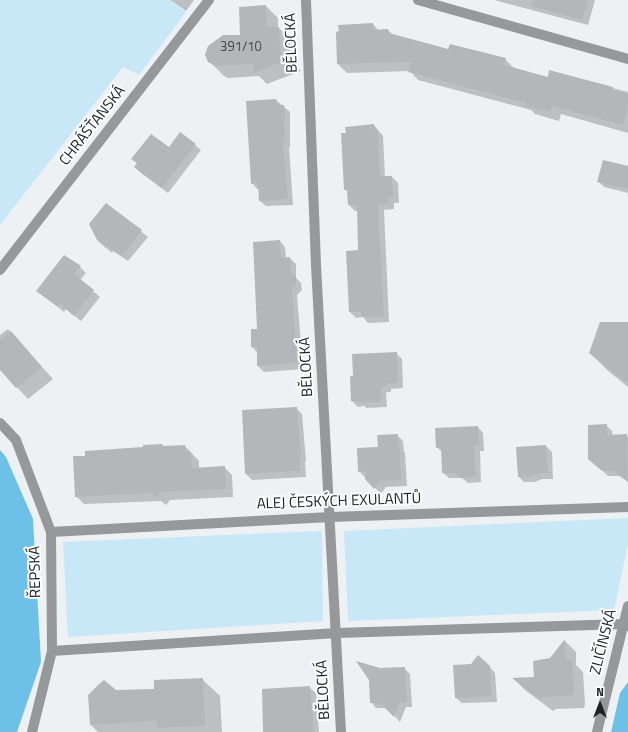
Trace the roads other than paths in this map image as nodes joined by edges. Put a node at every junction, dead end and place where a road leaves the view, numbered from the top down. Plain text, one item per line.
1 (209, 0) edge
2 (306, 0) edge
3 (418, 0) edge
4 (628, 59) edge
5 (0, 270) edge
6 (0, 423) edge
7 (628, 507) edge
8 (330, 517) junction
9 (50, 532) junction
10 (628, 606) edge
11 (626, 625) edge
12 (336, 633) junction
13 (52, 651) junction
14 (32, 732) edge
15 (341, 732) edge
16 (597, 732) edge

1 - 5 street, CHRÁŠŤANSKÁ
2 - 8 street, BĚLOCKÁ
3 - 4 street
6 - 9 street, ŘEPSKÁ
7 - 8 street, ALEJ ČESKÝCH EXULANTŮ
8 - 9 street, ALEJ ČESKÝCH EXULANTŮ
8 - 12 street, BĚLOCKÁ
9 - 13 street, ŘEPSKÁ
10 - 11 street, ZLIČÍNSKÁ
11 - 12 street
11 - 16 street, ZLIČÍNSKÁ
12 - 13 street
12 - 15 street, BĚLOCKÁ
13 - 14 street, ŘEPSKÁ

